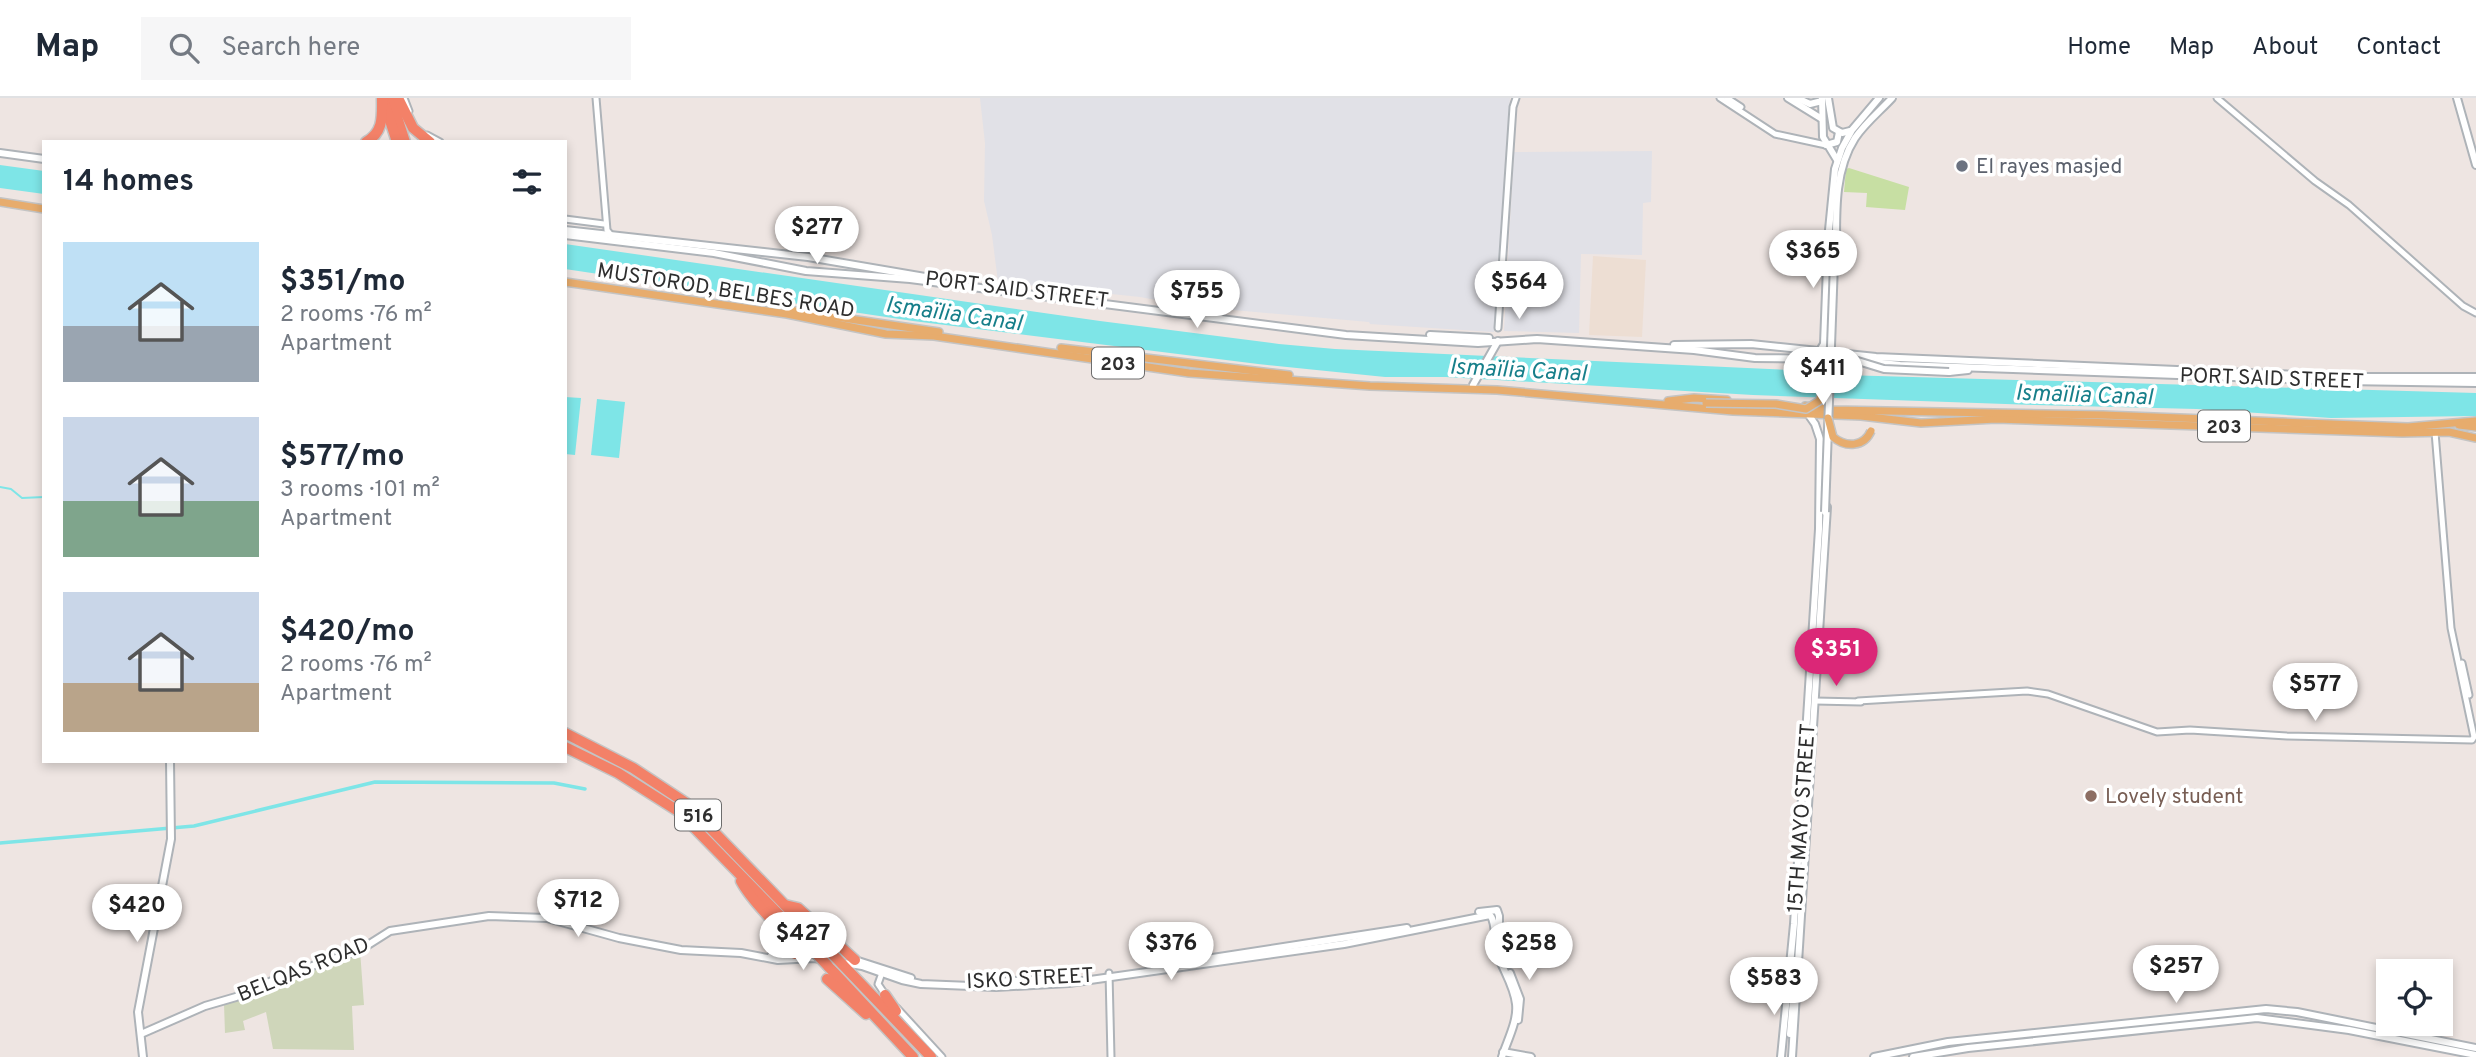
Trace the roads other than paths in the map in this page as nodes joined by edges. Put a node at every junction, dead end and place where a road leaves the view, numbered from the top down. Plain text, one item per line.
1 (382, 98) edge
2 (391, 98) edge
3 (398, 98) edge
4 (404, 98) edge
5 (595, 98) edge
6 (1518, 98) edge
7 (1720, 98) edge
8 (1788, 98) edge
9 (1797, 98) edge
10 (1886, 98) edge
11 (2219, 98) edge
12 (2458, 98) edge
13 (1824, 99) edge
14 (1728, 100) edge
15 (1814, 103) junction
16 (1813, 113) junction
17 (1822, 119) junction
18 (1864, 121) junction
19 (1852, 130) junction
20 (1839, 132) junction
21 (1818, 139) junction
22 (368, 140) edge
23 (396, 140) edge
24 (404, 140) edge
25 (428, 140) edge
26 (437, 140) edge
27 (1826, 145) junction
28 (0, 153) edge
29 (2476, 154) edge
30 (42, 159) edge
31 (1837, 160) junction
32 (2476, 165) edge
33 (0, 200) edge
34 (42, 207) edge
35 (567, 219) edge
36 (604, 224) junction
37 (567, 232) edge
38 (567, 232) edge
39 (603, 235) junction
40 (611, 235) junction
41 (1828, 240) junction
42 (1836, 251) junction
43 (799, 256) junction
44 (817, 258) junction
45 (1833, 262) junction
46 (797, 269) junction
47 (815, 271) junction
48 (567, 280) edge
49 (567, 280) edge
50 (2476, 313) edge
51 (887, 325) junction
52 (1498, 328) dead end
53 (886, 334) junction
54 (1834, 342) junction
55 (1824, 343) junction
56 (1494, 344) junction
57 (1745, 344) junction
58 (1763, 345) junction
59 (1819, 352) junction
60 (1836, 353) junction
61 (1743, 357) junction
62 (1762, 358) junction
63 (1168, 361) junction
64 (1190, 363) junction
65 (1979, 367) junction
66 (1831, 369) junction
67 (1176, 370) junction
68 (1198, 373) junction
69 (2476, 377) edge
70 (1474, 383) junction
71 (2476, 383) edge
72 (1826, 386) junction
73 (1668, 401) junction
74 (1787, 403) junction
75 (1679, 405) junction
76 (1694, 406) junction
77 (1922, 411) junction
78 (1934, 411) junction
79 (1803, 414) junction
80 (1837, 416) junction
81 (1861, 416) junction
82 (1828, 418) junction
83 (2476, 421) edge
84 (1924, 423) junction
85 (1935, 423) junction
86 (2476, 426) edge
87 (1832, 427) junction
88 (2450, 428) junction
89 (1817, 429) junction
90 (2399, 430) junction
91 (2435, 432) junction
92 (2476, 435) edge
93 (1823, 511) junction
94 (1823, 529) junction
95 (2452, 623) junction
96 (1815, 701) junction
97 (2476, 733) edge
98 (567, 734) edge
99 (2474, 741) edge
100 (567, 748) edge
101 (170, 763) edge
102 (736, 870) junction
103 (784, 905) junction
104 (803, 931) junction
105 (795, 954) junction
106 (759, 956) junction
107 (850, 963) junction
108 (883, 971) junction
109 (1108, 975) junction
110 (1793, 977) junction
111 (827, 979) dead end
112 (885, 995) junction
113 (141, 1034) junction
114 (2057, 1034) junction
115 (2047, 1035) junction
116 (895, 1039) junction
117 (2476, 1048) edge
118 (1505, 1055) edge
119 (1929, 1055) edge
120 (2476, 1055) edge
121 (143, 1057) edge
122 (913, 1057) edge
123 (932, 1057) edge
124 (942, 1057) edge
125 (1109, 1057) edge
126 (1531, 1057) edge
127 (1787, 1057) edge
128 (1874, 1057) edge
129 (1913, 1057) edge

1 - 22 highway
1 - 23 highway
2 - 24 highway
3 - 25 highway
4 - 26 street
5 - 36 street
5 - 40 street
6 - 52 street
7 - 14 street
8 - 16 main road
9 - 15 main road
10 - 18 main road
11 - 50 street
12 - 29 main road
12 - 32 main road
13 - 15 main road
13 - 17 main road
13 - 20 main road
14 - 21 street
15 - 16 main road
16 - 17 main road
17 - 21 main road
18 - 19 main road
18 - 42 main road
19 - 20 main road
19 - 31 main road
20 - 27 main road
21 - 27 main road
27 - 31 main road
28 - 30 main road
31 - 41 main road
33 - 34 main road
35 - 36 street
36 - 39 street
37 - 39 main road, PORT SAID STREET
38 - 46 main road, PORT SAID STREET
39 - 40 main road, PORT SAID STREET
40 - 43 main road, PORT SAID STREET
41 - 45 main road
41 - 55 main road
42 - 45 main road
42 - 54 main road
43 - 44 main road, PORT SAID STREET
43 - 46 main road
44 - 47 main road
44 - 57 main road, PORT SAID STREET
45 - 66 main road, bridge
45 - 72 main road, bridge
46 - 47 main road, PORT SAID STREET
47 - 56 main road, PORT SAID STREET
48 - 51 main road, MUSTOROD, BELBES ROAD / 203
49 - 53 main road, MUSTOROD, BELBES ROAD / 203
51 - 53 main road
51 - 63 main road, MUSTOROD, BELBES ROAD / 203
53 - 67 main road, MUSTOROD, BELBES ROAD / 203
54 - 55 main road
54 - 60 main road
55 - 59 main road
56 - 61 main road, PORT SAID STREET
56 - 70 main road
57 - 58 main road, PORT SAID STREET
57 - 61 main road
58 - 59 main road, PORT SAID STREET
58 - 62 main road
59 - 60 main road, PORT SAID STREET
60 - 69 main road, PORT SAID STREET
61 - 62 main road, PORT SAID STREET
62 - 65 main road, PORT SAID STREET
63 - 64 main road, MUSTOROD, BELBES ROAD / 203
63 - 67 main road
64 - 68 main road
64 - 70 main road, MUSTOROD, BELBES ROAD / 203
65 - 66 main road, bridge
65 - 71 main road, PORT SAID STREET
66 - 82 main road, bridge
67 - 68 main road, MUSTOROD, BELBES ROAD / 203
68 - 75 main road, MUSTOROD, BELBES ROAD / 203
70 - 73 main road, MUSTOROD, BELBES ROAD / 203
72 - 75 main road, bridge
72 - 93 main road, bridge
73 - 74 main road
73 - 75 main road, 203
74 - 76 main road, 203
74 - 77 main road, 203
74 - 79 main road
75 - 76 main road, 203
76 - 79 main road, 203
77 - 78 main road, 203
77 - 84 main road
78 - 85 main road
78 - 90 main road, 203
79 - 80 main road, 203
79 - 89 main road, 15TH MAYO STREET
80 - 81 main road, 203
80 - 87 main road, 15TH MAYO STREET
81 - 82 main road, bridge
81 - 84 main road, 203
82 - 93 main road, bridge
83 - 88 main road, 203
84 - 85 main road, 203
85 - 90 main road, 203
86 - 88 main road
87 - 89 main road
87 - 94 main road, 15TH MAYO STREET
88 - 90 main road, 203
88 - 91 main road, 203
88 - 92 main road, 203
89 - 94 main road, 15TH MAYO STREET
90 - 91 main road, 203
91 - 95 street
93 - 94 main road
94 - 96 main road, 15TH MAYO STREET
94 - 110 main road, 15TH MAYO STREET
95 - 97 street
95 - 99 street
96 - 99 street
96 - 110 main road, 15TH MAYO STREET
98 - 103 highway, 516
100 - 102 highway, 516
101 - 113 main road
102 - 104 highway, 516
102 - 105 highway
103 - 104 highway, 516
103 - 107 highway
104 - 107 highway, 516, bridge
104 - 116 highway, 516, bridge
105 - 106 main road
105 - 107 main road
106 - 107 main road
106 - 113 main road, BELQAS ROAD
107 - 108 main road, ISKO STREET
107 - 123 highway, 516
108 - 109 main road, ISKO STREET
108 - 112 street
109 - 118 main road, ISKO STREET
109 - 125 street
110 - 127 main road, 15TH MAYO STREET
110 - 127 main road, 15TH MAYO STREET
111 - 116 highway
112 - 123 highway
112 - 124 street
113 - 121 main road
114 - 115 main road
114 - 117 main road
114 - 120 main road
115 - 119 main road
115 - 128 main road
116 - 122 highway, 516
118 - 126 main road
119 - 129 main road

